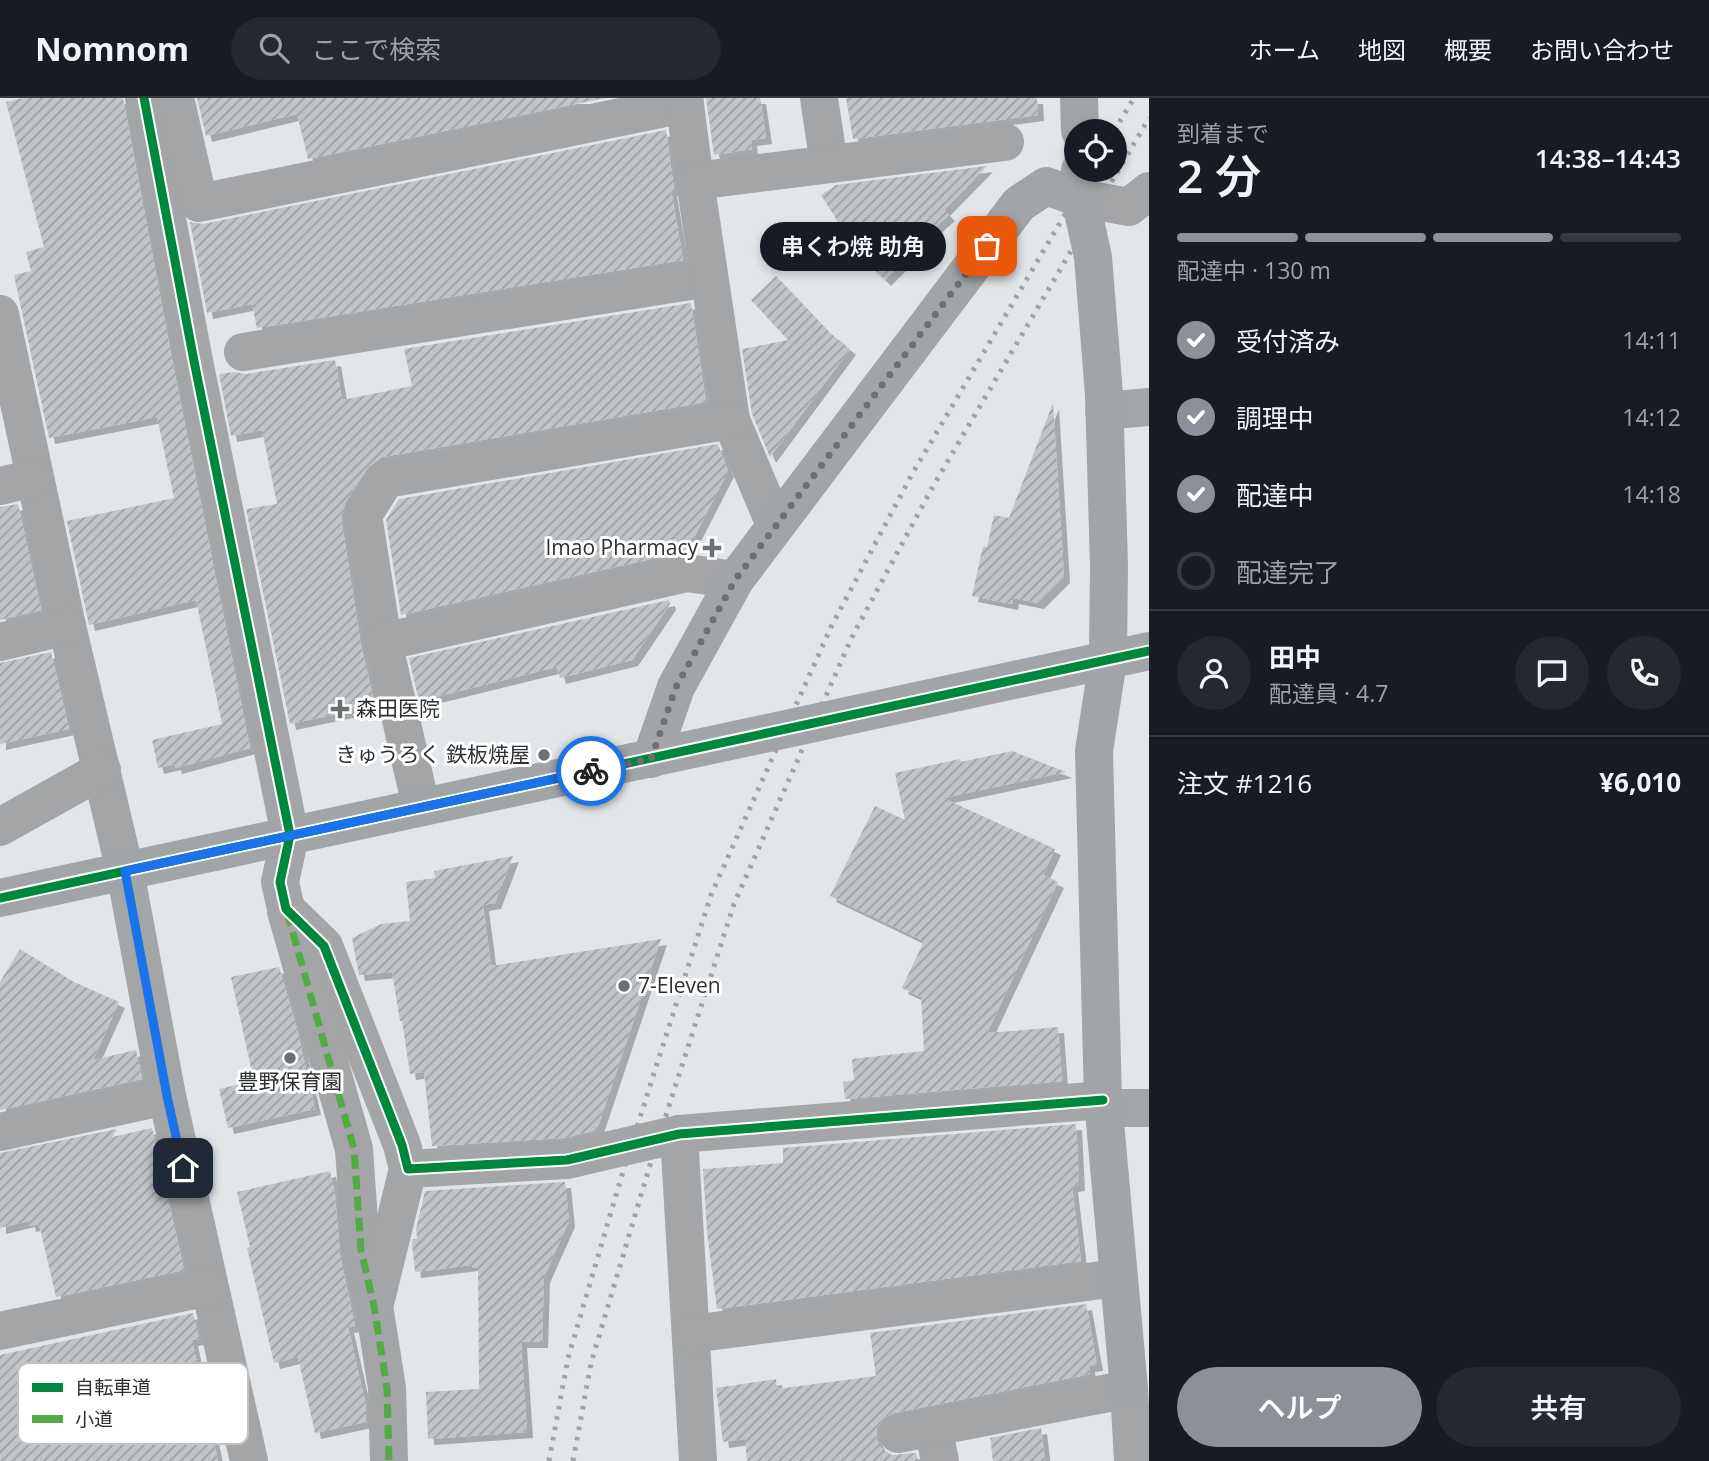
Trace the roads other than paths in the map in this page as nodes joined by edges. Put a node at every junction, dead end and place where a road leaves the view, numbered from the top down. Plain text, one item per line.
1 (144, 98) edge
2 (175, 98) edge
3 (820, 98) edge
4 (1079, 98) edge
5 (684, 101) edge
6 (1080, 119) edge
7 (1006, 142) dead end
8 (829, 164) junction
9 (695, 181) junction
10 (1080, 184) edge
11 (1149, 191) edge
12 (709, 278) junction
13 (0, 314) edge
14 (243, 352) dead end
15 (1149, 407) edge
16 (1104, 411) junction
17 (731, 420) junction
18 (17, 482) edge
19 (775, 525) junction
20 (735, 580) junction
21 (67, 626) junction
22 (0, 642) edge
23 (383, 642) junction
24 (1149, 651) edge
25 (1108, 660) junction
26 (651, 759) junction
27 (102, 770) junction
28 (421, 806) junction
29 (0, 827) edge
30 (290, 835) junction
31 (125, 871) junction
32 (0, 898) edge
33 (286, 909) junction
34 (167, 1096) junction
35 (1104, 1104) junction
36 (1149, 1108) edge
37 (0, 1132) edge
38 (679, 1134) junction
39 (408, 1169) junction
40 (1117, 1278) junction
41 (209, 1287) junction
42 (374, 1306) junction
43 (0, 1331) edge
44 (692, 1334) junction
45 (226, 1363) edge
46 (1135, 1366) edge
47 (924, 1441) edge
48 (389, 1461) edge
49 (698, 1461) edge
50 (1133, 1461) edge

1 - 30 street
2 - 5 street
3 - 8 street
4 - 6 street
5 - 9 street
7 - 8 street
8 - 9 street
9 - 12 street
10 - 11 street
10 - 16 street
10 - 19 street
12 - 14 street
12 - 17 street
13 - 18 street
15 - 16 street
16 - 25 street
17 - 19 street
17 - 23 street
18 - 21 street
19 - 20 street
20 - 23 street
20 - 26 street
21 - 22 street
21 - 27 street
23 - 28 street
24 - 25 street
25 - 26 street
25 - 35 street
26 - 28 street
27 - 29 street
27 - 31 street
28 - 30 street
30 - 31 street
30 - 33 street
31 - 32 street
31 - 34 street
33 - 39 street
33 - 42 street
34 - 37 street
34 - 41 street
35 - 36 street
35 - 38 street
35 - 40 street
38 - 39 street
38 - 44 street
39 - 42 street
40 - 44 street
40 - 46 street
41 - 43 street
41 - 45 street
42 - 48 street
44 - 49 street
46 - 47 street
46 - 50 street

